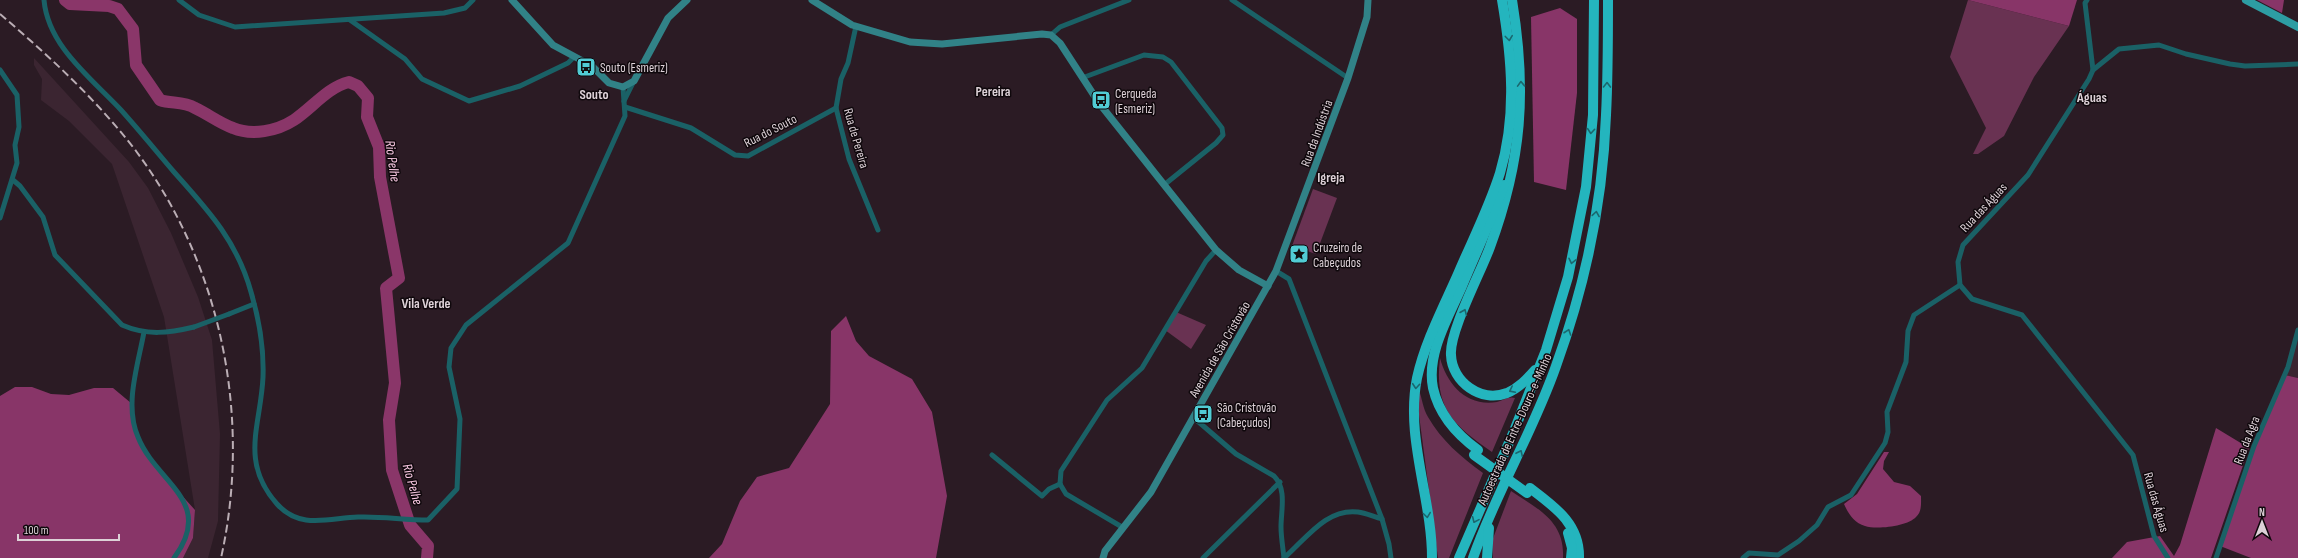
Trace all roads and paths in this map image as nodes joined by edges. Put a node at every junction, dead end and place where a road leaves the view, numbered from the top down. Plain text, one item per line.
1 (44, 0) edge
2 (179, 0) edge
3 (473, 0) edge
4 (512, 0) edge
5 (812, 0) edge
6 (1129, 0) edge
7 (1232, 0) edge
8 (1368, 0) edge
9 (1502, 0) edge
10 (1512, 0) edge
11 (1594, 0) edge
12 (1608, 0) edge
13 (2087, 0) edge
14 (2246, 0) edge
15 (682, 1) edge
16 (350, 20) junction
17 (856, 26) junction
18 (2298, 27) edge
19 (1051, 35) junction
20 (574, 57) junction
21 (2298, 64) edge
22 (0, 70) edge
23 (2093, 70) junction
24 (1082, 78) junction
25 (1348, 78) junction
26 (634, 81) junction
27 (623, 87) junction
28 (625, 104) junction
29 (836, 108) junction
30 (1520, 123) junction
31 (13, 180) junction
32 (1164, 184) junction
33 (0, 218) edge
34 (878, 230) dead end
35 (1216, 250) junction
36 (1276, 271) junction
37 (1960, 285) junction
38 (1268, 286) junction
39 (254, 304) junction
40 (1442, 309) junction
41 (2298, 330) edge
42 (144, 332) junction
43 (1541, 364) junction
44 (1194, 418) junction
45 (1476, 453) junction
46 (992, 455) dead end
47 (1280, 482) junction
48 (1060, 484) junction
49 (1529, 491) junction
50 (1491, 513) junction
51 (1382, 519) junction
52 (1122, 527) junction
53 (174, 558) edge
54 (1103, 558) edge
55 (1203, 558) edge
56 (1284, 558) edge
57 (1391, 558) edge
58 (1432, 558) edge
59 (1459, 558) edge
60 (1473, 558) edge
61 (1487, 558) edge
62 (1571, 558) edge
63 (1579, 558) edge
64 (1743, 558) edge
65 (2168, 558) edge
66 (2216, 558) edge

1 - 39 street
2 - 16 street
3 - 16 street
4 - 20 street
5 - 17 street
6 - 19 street
7 - 25 street
8 - 25 street, Rua da Indústria
9 -> 40 highway
30 -> 10 highway
11 -> 43 highway, Autoestrada de Entre-Douro-e-Minho
50 -> 12 highway, Autoestrada de Entre-Douro-e-Minho
13 - 23 street
14 - 18 main road
15 - 26 street
16 - 20 street
17 - 19 street
17 - 29 street, Rua de Pereira
19 - 24 street
20 - 27 street
21 - 23 street
22 - 31 street
23 - 37 street, Rua das Águas
24 - 32 street
24 - 32 street
25 - 36 street, Rua da Indústria
26 - 27 street
26 - 28 street
27 - 28 street
28 - 29 street, Rua do Souto
28 - 39 street
29 - 34 street, Rua de Pereira
43 -> 30 highway
30 - 45 highway
31 - 33 street
31 - 42 street
32 - 35 street
35 - 38 street
35 - 48 street
36 - 38 street, Avenida de São Cristovão
36 - 51 street
37 - 64 street
37 - 65 street, Rua das Águas
38 - 44 street, Avenida de São Cristovão
39 - 42 street, bridge
40 - 45 highway
40 -> 58 highway
41 - 66 street, Rua da Agra
42 - 53 street
43 -> 59 highway, Autoestrada de Entre-Douro-e-Minho
44 - 47 street
44 - 52 street, Avenida de São Cristovão
45 - 49 highway
46 - 48 street
47 - 55 street
47 - 56 street
48 - 52 street
49 - 62 highway
49 - 63 highway
50 - 60 highway, Autoestrada de Entre-Douro-e-Minho
50 - 61 highway
51 - 56 street
51 - 57 street
52 - 54 street, Avenida de São Cristovão

